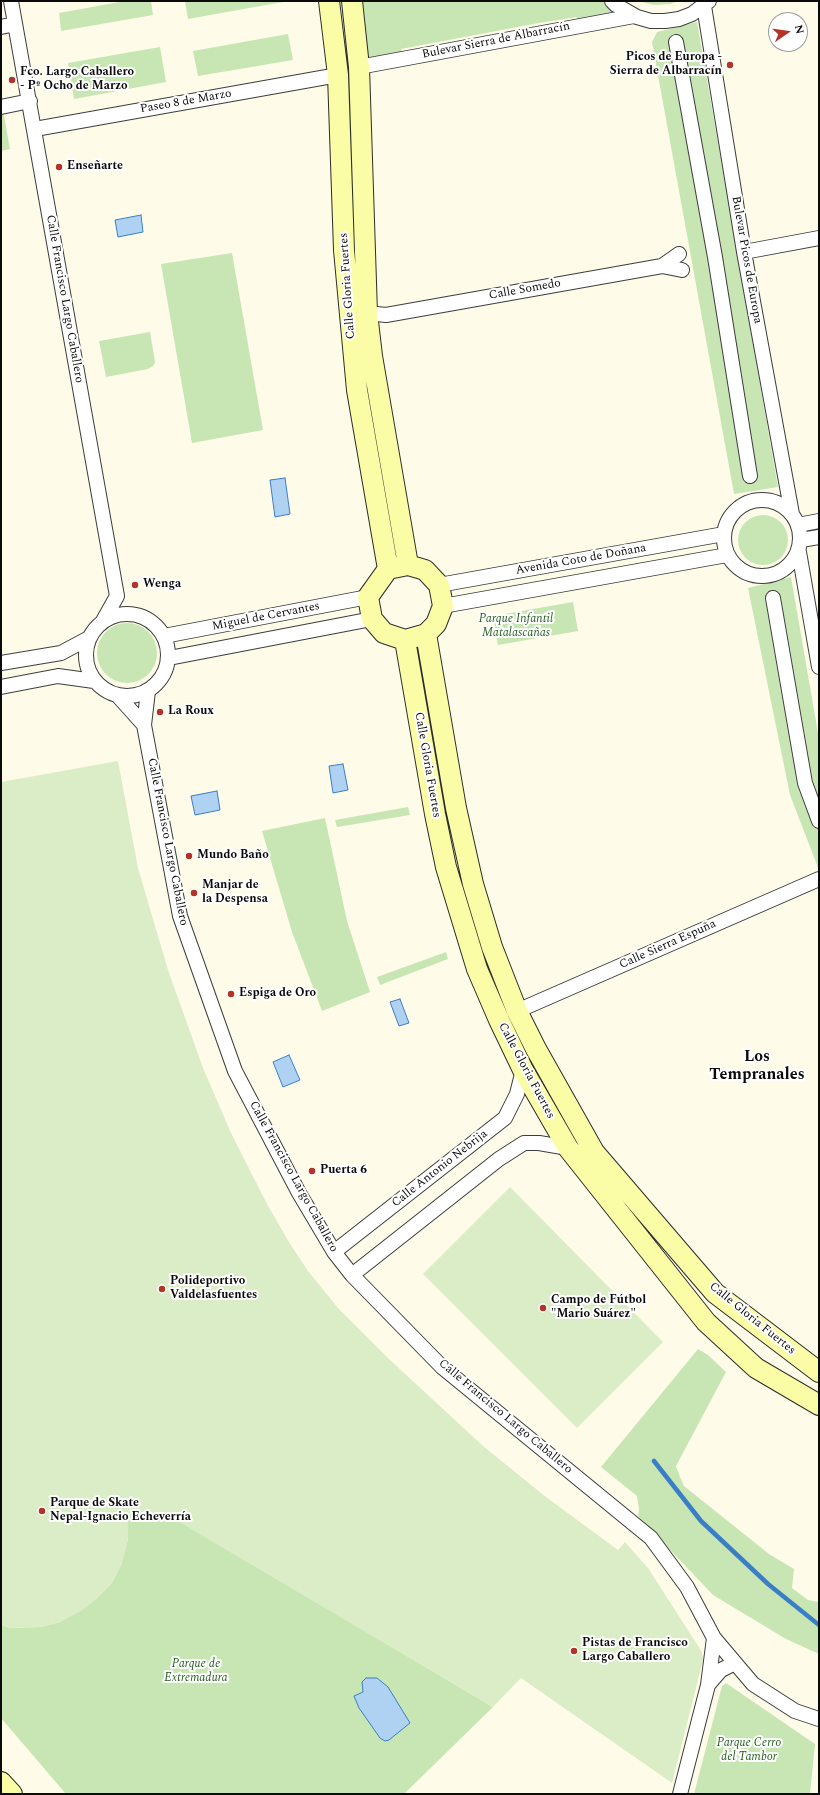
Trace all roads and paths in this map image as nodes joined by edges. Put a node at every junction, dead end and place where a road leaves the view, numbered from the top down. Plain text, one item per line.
1 (11, 1) edge
2 (329, 1) edge
3 (352, 1) edge
4 (612, 1) edge
5 (721, 1) edge
6 (707, 4) edge
7 (634, 16) junction
8 (16, 24) junction
9 (1, 27) edge
10 (676, 42) dead end
11 (359, 67) junction
12 (338, 75) junction
13 (30, 101) junction
14 (1, 107) edge
15 (34, 129) junction
16 (819, 238) edge
17 (744, 252) junction
18 (679, 254) dead end
19 (662, 266) junction
20 (682, 270) dead end
21 (374, 319) junction
22 (750, 476) dead end
23 (795, 520) junction
24 (819, 521) edge
25 (724, 534) junction
26 (819, 537) edge
27 (800, 546) junction
28 (727, 555) junction
29 (408, 565) junction
30 (388, 569) junction
31 (439, 585) junction
32 (117, 596) junction
33 (368, 598) junction
34 (774, 598) dead end
35 (443, 606) junction
36 (141, 616) junction
37 (372, 619) junction
38 (103, 621) junction
39 (426, 634) junction
40 (164, 636) junction
41 (89, 638) junction
42 (405, 640) junction
43 (169, 658) junction
44 (1, 663) edge
45 (819, 667) edge
46 (94, 681) junction
47 (1, 687) edge
48 (148, 691) junction
49 (118, 696) junction
50 (144, 724) junction
51 (819, 821) edge
52 (819, 879) edge
53 (517, 1011) junction
54 (523, 1070) junction
55 (568, 1148) junction
56 (334, 1252) junction
57 (352, 1275) junction
58 (819, 1372) edge
59 (819, 1405) edge
60 (714, 1638) junction
61 (735, 1663) junction
62 (708, 1685) junction
63 (819, 1719) edge
64 (1, 1782) edge
65 (12, 1794) edge
66 (680, 1794) edge

1 - 8 street, Calle Francisco Largo Caballero
2 - 12 main road, Calle Gloria Fuertes
3 - 11 main road, Calle Gloria Fuertes
4 - 7 street
5 - 6 street
6 - 7 street
6 - 17 street, Bulevar Picos de Europa
7 - 11 street, Bulevar Sierra de Albarracín
8 - 9 street
8 - 13 street, Calle Francisco Largo Caballero
10 - 22 street
11 - 21 main road, Calle Gloria Fuertes
12 - 15 street, Paseo 8 de Marzo
12 - 30 main road, Calle Gloria Fuertes
13 - 14 street
13 - 15 street, Calle Francisco Largo Caballero
15 - 32 street, Calle Francisco Largo Caballero
16 - 17 street
17 - 23 street, Bulevar Picos de Europa
18 - 19 street
19 - 20 street, Calle Somedo
19 - 21 street, Calle Somedo
21 - 29 main road, Calle Gloria Fuertes
23 - 24 street
23 - 25 street
23 - 27 street
25 - 28 street
25 - 31 street, Avenida Coto de Doñana
26 - 27 street
27 - 28 street
27 - 45 street
28 - 35 street, Avenida Coto de Doñana
29 - 30 main road
29 - 31 main road
30 - 33 main road
31 - 35 main road
32 - 36 street
32 - 38 street
33 - 37 main road
33 - 40 street, Miguel de Cervantes
34 - 51 street
35 - 39 main road
36 - 38 street
36 - 40 street
37 - 42 main road
37 - 43 street, Miguel de Cervantes
38 - 41 street
39 - 42 main road
39 - 53 main road, Calle Gloria Fuertes
40 - 43 street
41 - 44 street
41 - 46 street
42 - 54 main road, Calle Gloria Fuertes
43 - 48 street
46 - 47 street
46 - 49 street
48 - 49 street
48 - 50 street, Calle Francisco Largo Caballero
49 - 50 street
50 - 56 street, Calle Francisco Largo Caballero
52 - 53 street, Calle Sierra Espuña
53 - 58 main road, Calle Gloria Fuertes
54 - 55 main road, Calle Gloria Fuertes
54 - 56 street, Calle Antonio Nebrija
55 - 57 street
55 - 59 main road, Calle Gloria Fuertes
56 - 57 street, Calle Francisco Largo Caballero
57 - 60 street, Calle Francisco Largo Caballero
60 - 61 street, Calle Francisco Largo Caballero
60 - 62 street
61 - 62 street
61 - 63 street, Calle Francisco Largo Caballero
62 - 66 street
64 - 65 main road

